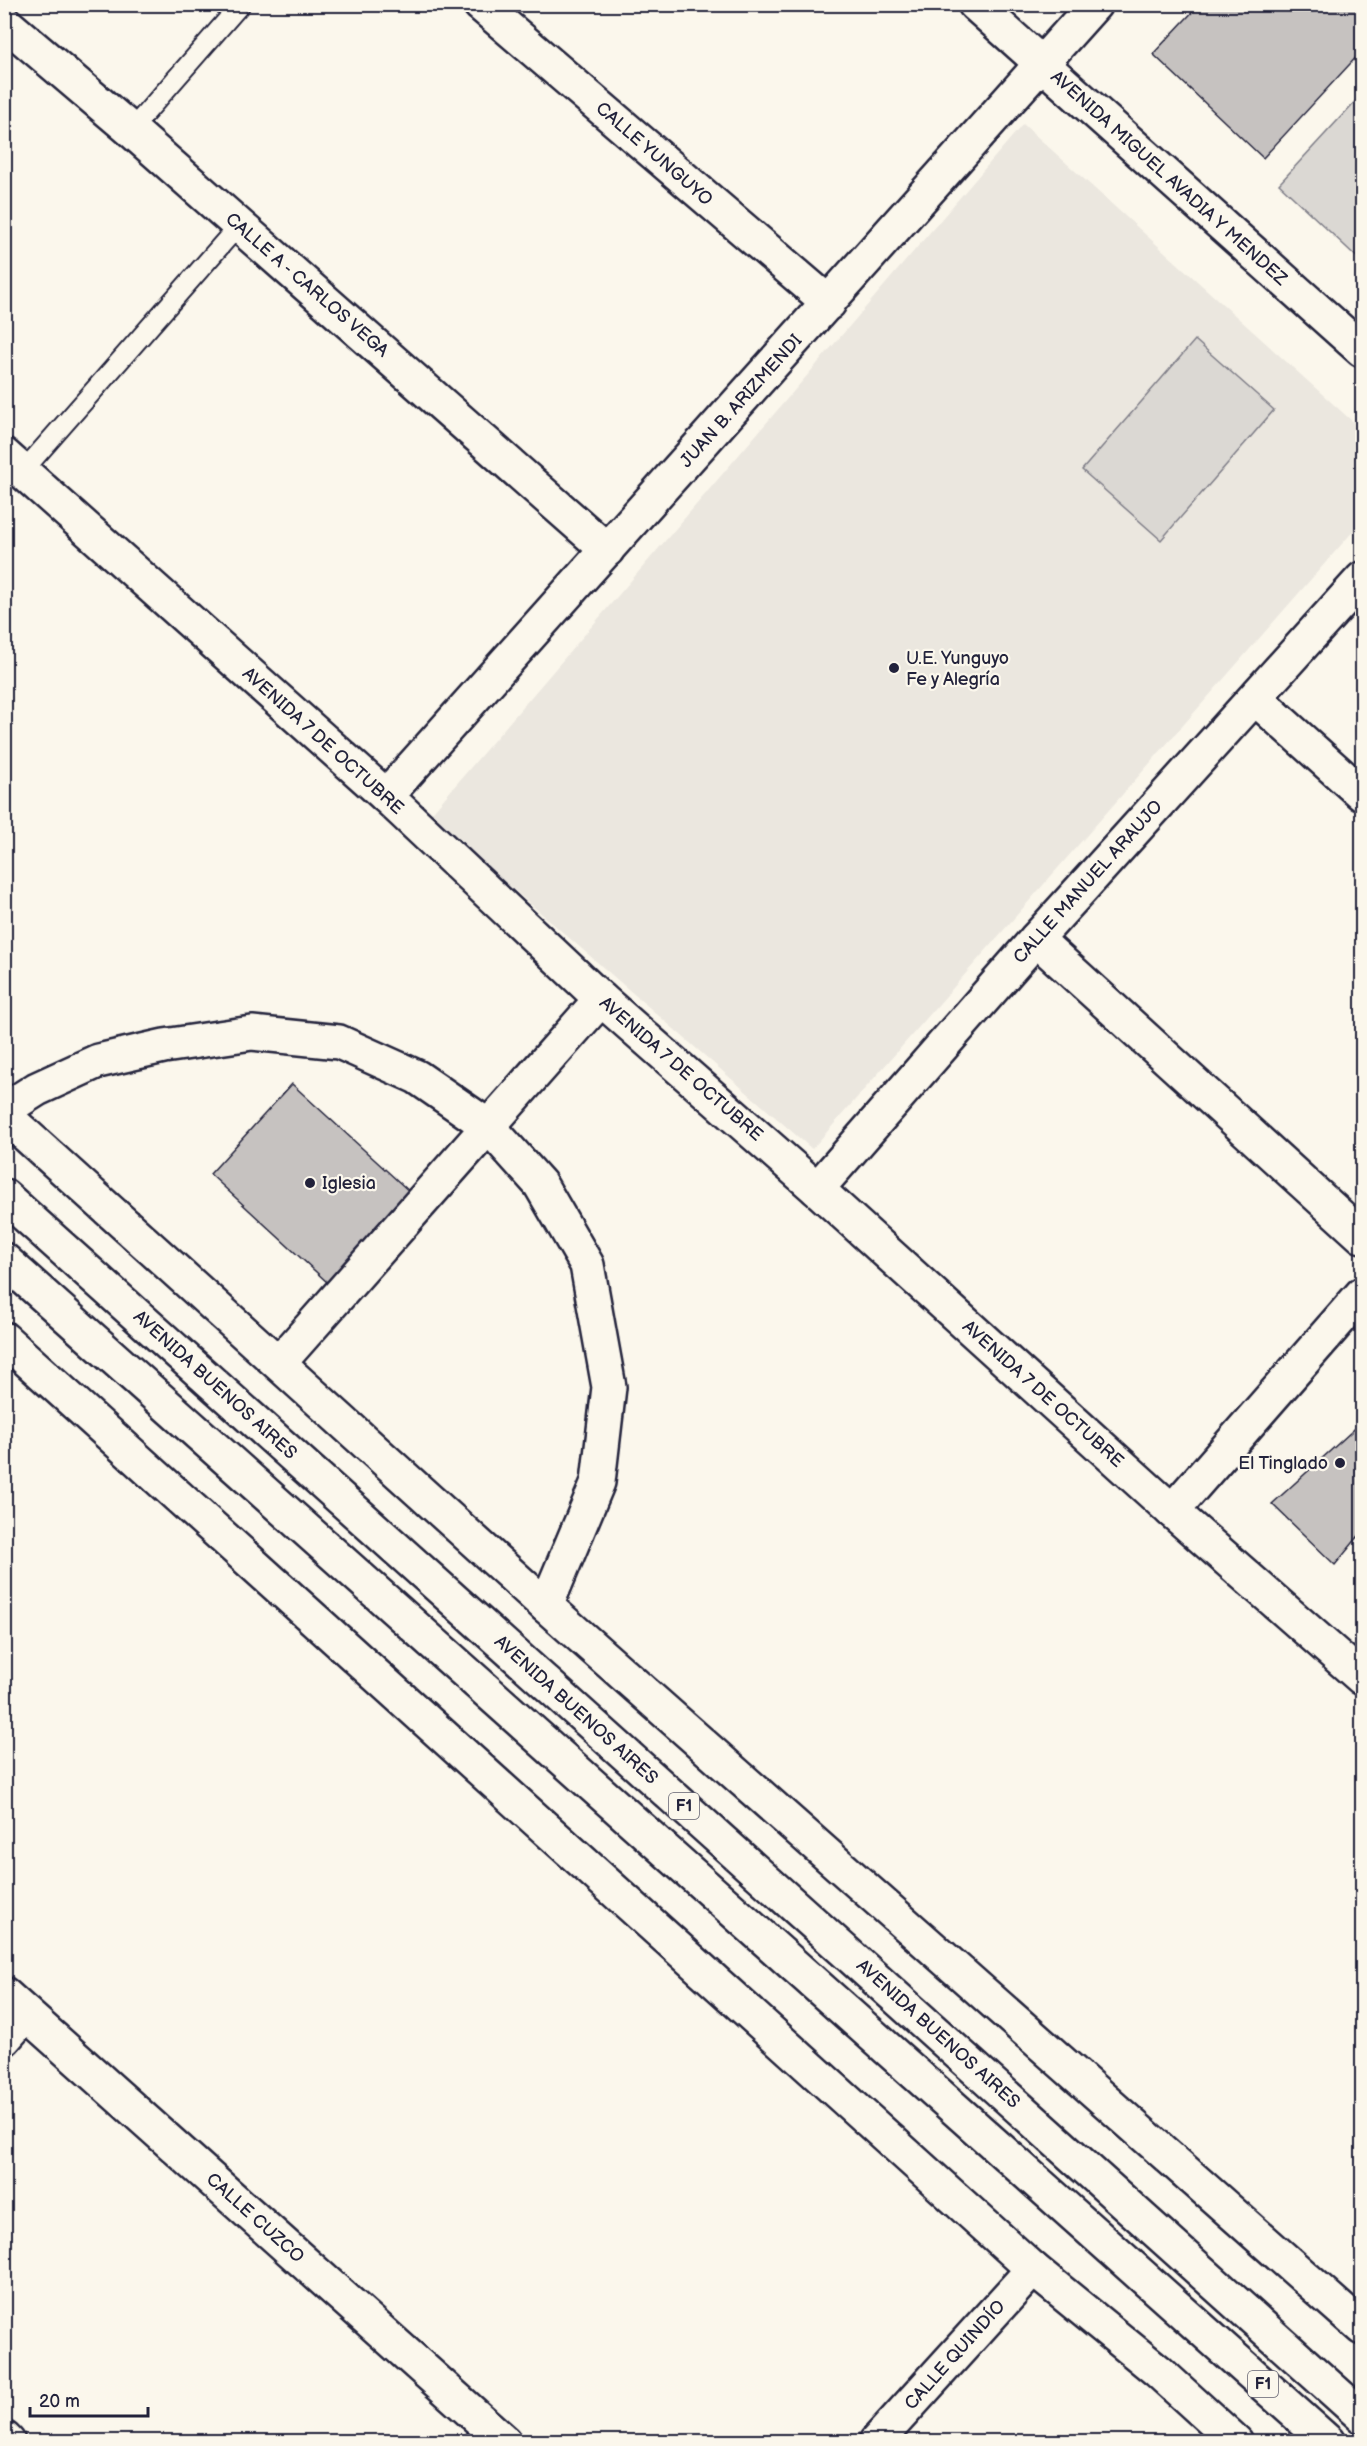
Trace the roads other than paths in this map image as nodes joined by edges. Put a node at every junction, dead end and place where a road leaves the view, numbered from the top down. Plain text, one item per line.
1 (241, 4) edge
2 (480, 4) edge
3 (975, 4) edge
4 (1095, 4) edge
5 (4, 22) edge
6 (1041, 64) junction
7 (131, 130) junction
8 (238, 225) junction
9 (829, 303) junction
10 (1362, 350) edge
11 (14, 463) edge
12 (607, 550) junction
13 (1362, 579) edge
14 (1255, 698) junction
15 (1362, 794) edge
16 (386, 796) junction
17 (1036, 939) junction
18 (601, 999) junction
19 (4, 1112) edge
20 (488, 1126) junction
21 (817, 1189) junction
22 (4, 1196) edge
23 (1362, 1236) edge
24 (4, 1260) edge
25 (1362, 1294) edge
26 (4, 1339) edge
27 (279, 1363) junction
28 (1172, 1511) junction
29 (546, 1606) junction
30 (1362, 1678) edge
31 (16, 2004) edge
32 (4, 2039) edge
33 (1033, 2269) junction
34 (1362, 2328) edge
35 (1362, 2416) edge
36 (4, 2438) edge
37 (8, 2442) edge
38 (505, 2442) edge
39 (876, 2442) edge
40 (1236, 2442) edge
41 (1328, 2442) edge

1 - 7 lane
2 - 9 main road, CALLE YUNGUYO
3 - 6 main road, AVENIDA MIGUEL AVADIA Y MENDEZ
4 - 6 main road, JUAN B. ARIZMENDI
5 - 7 main road, CALLE A - CARLOS VEGA
6 - 9 main road, JUAN B. ARIZMENDI
6 - 10 main road, AVENIDA MIGUEL AVADIA Y MENDEZ
7 - 8 main road, CALLE A - CARLOS VEGA
8 - 11 lane
8 - 12 main road, CALLE A - CARLOS VEGA
9 - 12 main road, JUAN B. ARIZMENDI
11 - 16 main road, AVENIDA 7 DE OCTUBRE
12 - 16 main road, JUAN B. ARIZMENDI
13 - 14 main road, CALLE MANUEL ARAUJO
14 - 15 main road
14 - 17 main road, CALLE MANUEL ARAUJO
16 - 18 main road, AVENIDA 7 DE OCTUBRE
17 - 21 main road, CALLE MANUEL ARAUJO
17 - 23 main road
18 - 20 main road
18 - 21 main road, AVENIDA 7 DE OCTUBRE
19 - 20 main road
19 - 27 main road
20 - 27 main road
20 - 29 main road
21 - 28 main road, AVENIDA 7 DE OCTUBRE
22 - 35 main road, AVENIDA BUENOS AIRES / F1
24 - 41 main road, F1
25 - 28 main road
26 - 33 main road
27 - 29 main road
28 - 30 main road, AVENIDA 7 DE OCTUBRE
29 - 34 main road
31 - 32 main road
31 - 38 main road, CALLE CUZCO
33 - 39 main road, CALLE QUINDÍO
33 - 40 main road
36 - 37 main road

